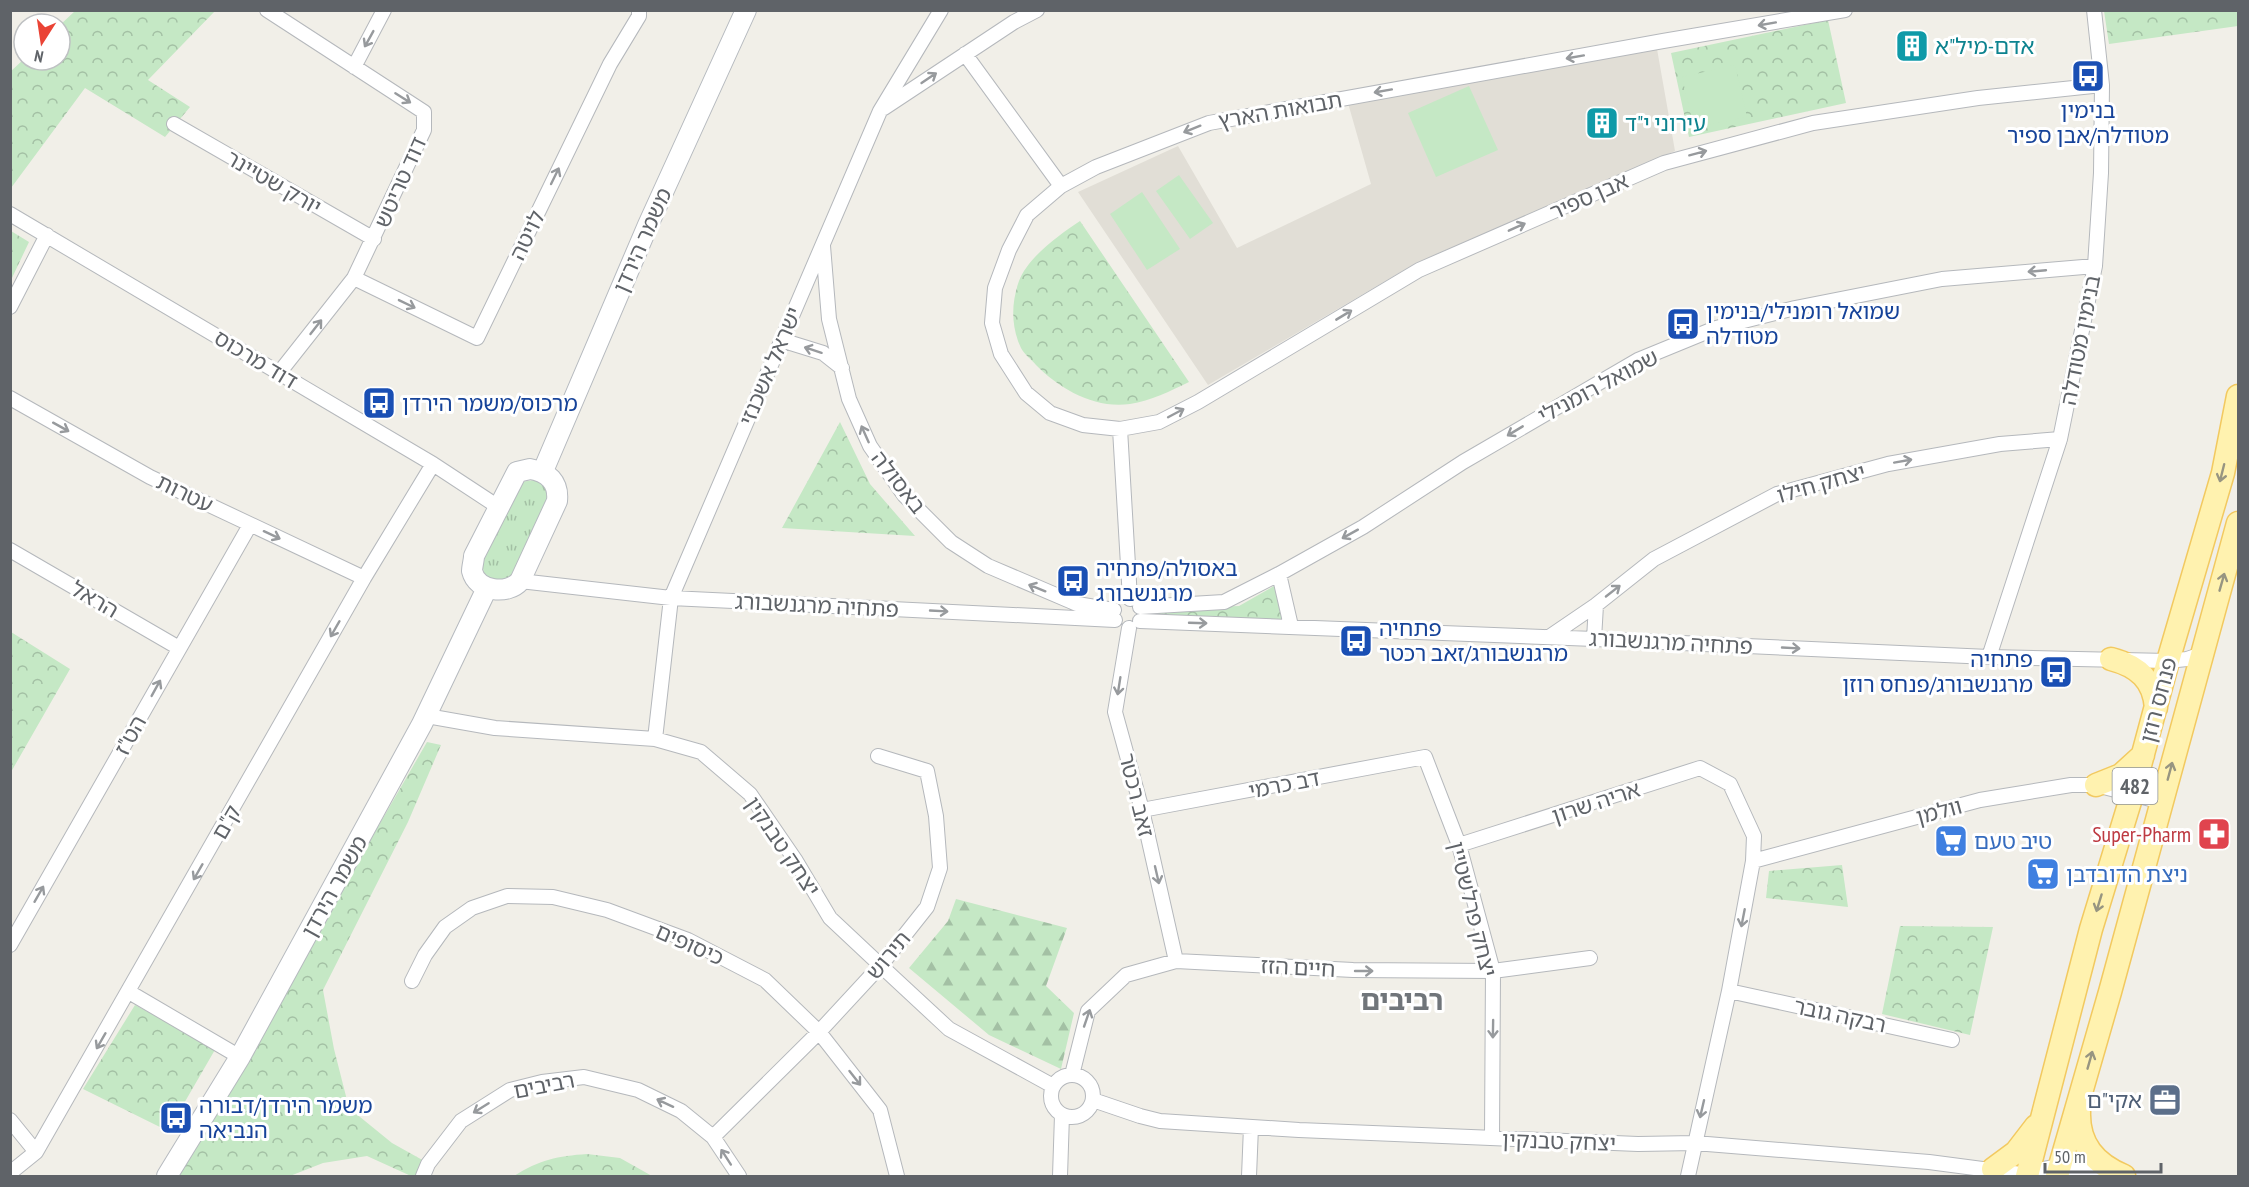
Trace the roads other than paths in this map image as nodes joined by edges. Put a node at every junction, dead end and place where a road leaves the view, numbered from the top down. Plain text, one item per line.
1 (267, 10) edge
2 (384, 10) edge
3 (639, 10) edge
4 (746, 10) edge
5 (941, 10) edge
6 (1037, 10) edge
7 (1845, 10) edge
8 (2094, 10) edge
9 (965, 54) junction
10 (354, 67) junction
11 (2102, 85) junction
12 (880, 111) junction
13 (174, 124) dead end
14 (1061, 186) junction
15 (10, 214) edge
16 (47, 235) junction
17 (374, 239) junction
18 (823, 243) junction
19 (2095, 266) junction
20 (354, 278) junction
21 (10, 308) edge
22 (781, 340) junction
23 (842, 368) junction
24 (279, 373) junction
25 (2238, 396) edge
26 (10, 398) edge
27 (1120, 429) junction
28 (2060, 439) junction
29 (433, 464) junction
30 (543, 471) junction
31 (500, 508) junction
32 (2238, 523) edge
33 (250, 525) junction
34 (10, 550) edge
35 (1279, 574) junction
36 (364, 578) junction
37 (520, 581) junction
38 (487, 588) junction
39 (671, 598) junction
40 (1596, 605) junction
41 (1135, 614) junction
42 (1114, 615) junction
43 (1291, 626) junction
44 (1549, 637) junction
45 (1594, 639) junction
46 (179, 648) junction
47 (2202, 654) junction
48 (1989, 657) junction
49 (2112, 660) junction
50 (2168, 661) junction
51 (2156, 708) junction
52 (427, 716) junction
53 (655, 739) junction
54 (2144, 754) junction
55 (878, 756) dead end
56 (1425, 757) joint
57 (2096, 785) junction
58 (2132, 795) junction
59 (2162, 802) junction
60 (1142, 810) junction
61 (1459, 845) junction
62 (1753, 861) junction
63 (10, 945) edge
64 (1590, 958) dead end
65 (1176, 961) junction
66 (881, 965) junction
67 (1493, 971) junction
68 (412, 981) dead end
69 (1729, 991) junction
70 (129, 992) junction
71 (819, 1032) junction
72 (1952, 1040) dead end
73 (240, 1057) junction
74 (1072, 1075) junction
75 (1053, 1086) junction
76 (2079, 1098) junction
77 (1093, 1100) junction
78 (2045, 1110) junction
79 (1062, 1116) junction
80 (10, 1120) edge
81 (1251, 1127) junction
82 (713, 1137) junction
83 (1492, 1138) junction
84 (1695, 1143) junction
85 (36, 1152) junction
86 (1992, 1171) edge
87 (10, 1173) edge
88 (2058, 1173) edge
89 (168, 1176) edge
90 (423, 1176) edge
91 (739, 1176) edge
92 (897, 1176) edge
93 (1060, 1176) edge
94 (1249, 1176) edge
95 (1688, 1176) edge
96 (2029, 1176) edge
97 (2103, 1176) edge
98 (2124, 1176) edge

1 - 10 street, דוד טריטש
2 -> 10 street
20 -> 3 street, לויטה
4 - 30 street, משמר הירדן
5 - 12 street, ישראל אשכנזי
6 - 9 street
7 -> 14 street, תבואות הארץ
8 - 11 street, בנימין מטודלה
12 -> 9 street
9 - 14 street
10 -> 17 street, דוד טריטש
11 - 19 street, בנימין מטודלה
27 -> 11 street, אבן ספיר
12 - 18 street, ישראל אשכנזי
13 - 17 street, יורק שטיינר
14 - 27 street, תבואות הארץ
15 - 16 street, דוד מרכוס
16 - 21 street
16 - 24 street, דוד מרכוס
17 - 20 street, דוד טריטש
18 - 22 street, ישראל אשכנזי
18 - 23 street, באסולה
19 - 28 street, בנימין מטודלה
19 -> 35 street, שמואל רומנילי
24 -> 20 street, דוד טריטש
23 -> 22 street
22 - 39 street, ישראל אשכנזי
42 -> 23 street, באסולה
24 - 29 street, דוד מרכוס
25 -> 50 main road, פנחס רוזן / 482
26 -> 33 street, עטרות
27 - 41 street, זאב רכטר
40 -> 28 street, יצחק חילו
28 - 48 street, בנימין מטודלה
29 - 31 street, דוד מרכוס
29 - 36 street, ק"ם
30 - 31 street
30 - 37 street
31 - 38 street
47 -> 32 main road, פנחס רוזן / 482
33 -> 36 street, עטרות
33 - 46 street, הט"ז
34 - 46 street, הראל
35 - 41 street, שמואל רומנילי
35 - 43 street
36 -> 70 street, ק"ם
37 - 38 street
37 - 39 street, פתחיה מרגנשבורג
38 - 52 street, משמר הירדן
39 -> 42 street, פתחיה מרגנשבורג
39 - 53 street, ישראל אשכנזי
40 - 44 street, יצחק חילו
40 - 45 street
41 - 42 street
41 - 42 street
41 -> 43 street, פתחיה מרגנשבורג
41 -> 60 street, זאב רכטר
43 - 44 street, פתחיה מרגנשבורג
44 - 45 street, פתחיה מרגנשבורג
45 -> 48 street, פתחיה מרגנשבורג
63 -> 46 street, הט"ז
47 - 50 street, פתחיה מרגנשבורג
59 -> 47 main road, פנחס רוזן / 482
48 - 49 street, פתחיה מרגנשבורג
49 - 50 street, פתחיה מרגנשבורג
49 - 51 main road
50 - 51 main road, פנחס רוזן / 482
51 - 54 main road, פנחס רוזן / 482
52 - 53 street, יצחק טבנקין
52 - 73 street, משמר הירדן
53 - 66 street, יצחק טבנקין
54 - 57 main road
54 - 58 main road, פנחס רוזן / 482
55 - 66 street, תירוש
56 - 60 street, דב כרמי
56 - 61 street, יצחק פרלשטיין
57 - 58 street, וולמן
57 - 62 street, וולמן
58 - 59 street, וולמן
58 -> 78 main road, פנחס רוזן / 482
76 -> 59 main road, פנחס רוזן / 482
60 -> 65 street, זאב רכטר
61 - 62 street, אריה שרון
61 - 67 street, יצחק פרלשטיין
62 -> 69 street
64 - 67 street, חיים הזז
65 -> 67 street, חיים הזז
74 -> 65 street, חיים הזז
66 - 71 street, תירוש
66 - 75 street, יצחק טבנקין
67 -> 83 street, יצחק פרלשטיין
68 - 71 street, כיסופים
69 - 72 street, רבקה גובר
69 -> 84 street
70 - 73 street
70 -> 85 street, ק"ם
71 - 82 street, תירוש
71 -> 92 street, כיסופים
73 - 89 street, משמר הירדן
74 - 75 street
74 - 77 street
75 - 79 street
76 - 88 main road, פנחס רוזן / 482
76 - 98 main road
77 - 79 street
77 - 81 street, יצחק טבנקין
78 - 86 main road
78 - 96 main road, פנחס רוזן / 482
79 - 93 street
80 - 85 street
81 - 83 street, יצחק טבנקין
81 - 94 street
82 -> 90 street, רביבים
91 -> 82 street, רביבים
83 - 84 street, יצחק טבנקין
84 - 86 street, יצחק טבנקין
84 - 95 street
85 - 87 street, ק"ם
86 - 96 street, יצחק טבנקין
88 - 96 street
88 - 97 street

